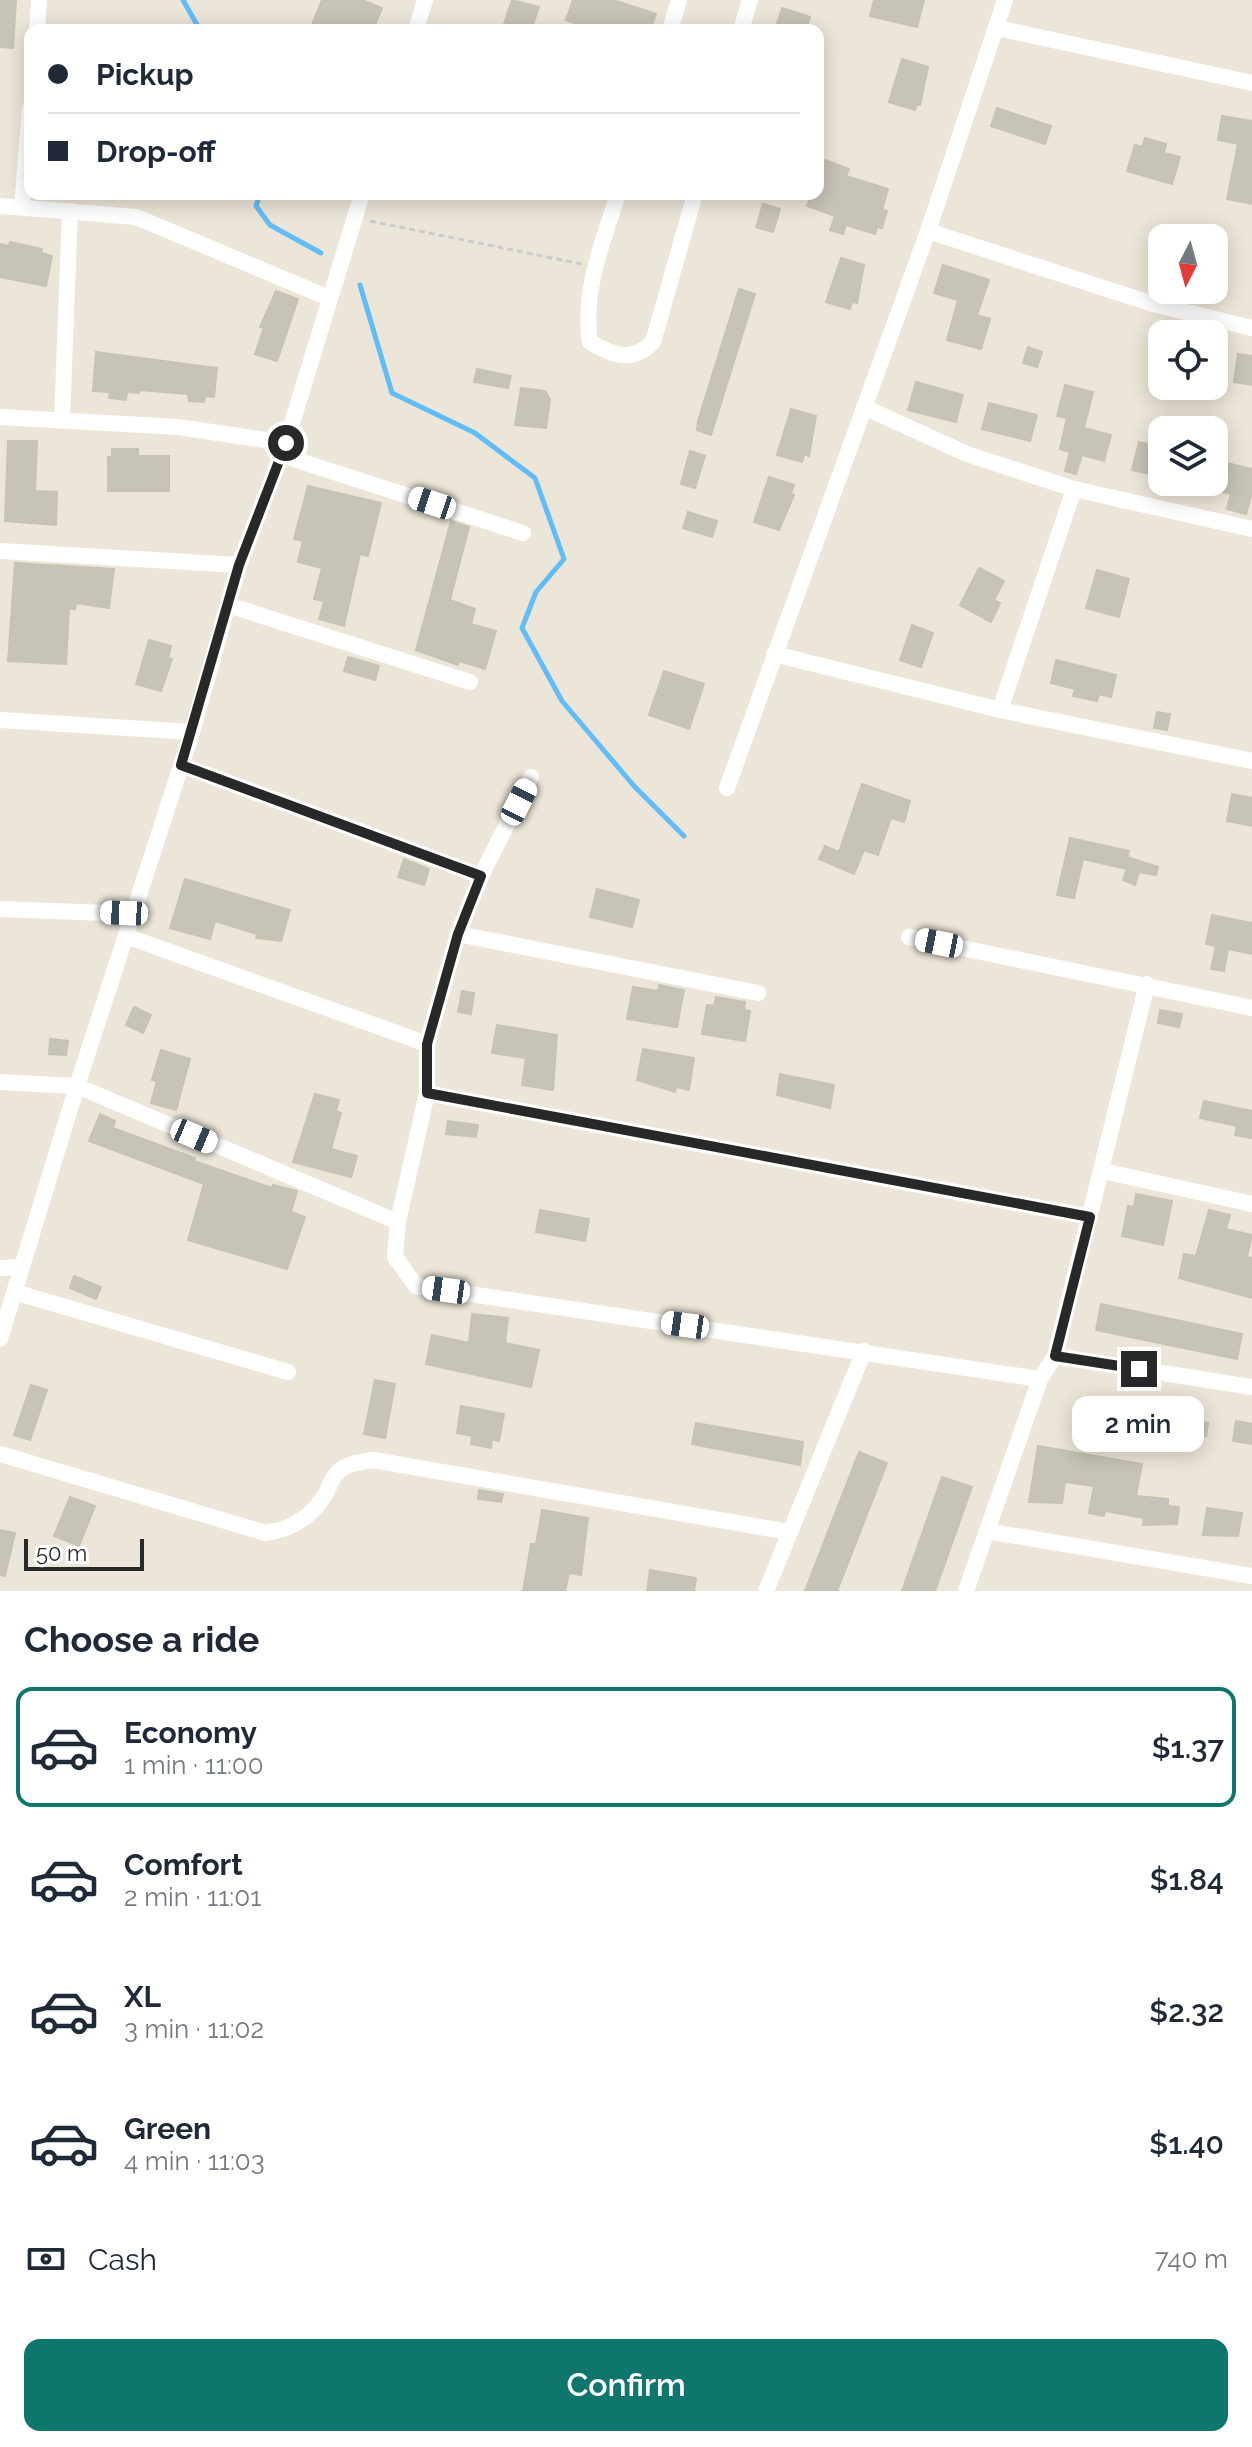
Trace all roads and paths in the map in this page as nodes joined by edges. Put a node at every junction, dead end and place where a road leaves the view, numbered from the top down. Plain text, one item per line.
1 (39, 0) edge
2 (425, 0) edge
3 (679, 0) edge
4 (750, 0) edge
5 (1005, 0) edge
6 (37, 24) edge
7 (418, 24) edge
8 (672, 24) edge
9 (743, 24) edge
10 (997, 28) junction
11 (1252, 83) edge
12 (24, 182) edge
13 (360, 200) edge
14 (616, 200) edge
15 (693, 200) edge
16 (0, 206) edge
17 (22, 207) junction
18 (70, 211) junction
19 (355, 218) junction
20 (928, 231) junction
21 (595, 266) junction
22 (329, 298) junction
23 (1252, 328) edge
24 (864, 407) junction
25 (0, 417) edge
26 (62, 419) junction
27 (284, 449) junction
28 (1074, 489) junction
29 (1252, 529) edge
30 (523, 533) dead end
31 (0, 551) edge
32 (239, 565) junction
33 (228, 605) junction
34 (774, 654) junction
35 (470, 682) dead end
36 (1000, 710) junction
37 (0, 720) edge
38 (192, 732) junction
39 (1252, 761) edge
40 (181, 765) junction
41 (531, 777) dead end
42 (727, 788) dead end
43 (481, 876) junction
44 (0, 909) edge
45 (133, 914) junction
46 (458, 934) junction
47 (126, 936) junction
48 (909, 937) dead end
49 (1147, 984) junction
50 (758, 993) dead end
51 (1252, 1008) edge
52 (427, 1044) junction
53 (0, 1082) edge
54 (77, 1086) junction
55 (427, 1093) junction
56 (1103, 1171) junction
57 (1252, 1204) edge
58 (1090, 1217) junction
59 (398, 1222) junction
60 (21, 1267) junction
61 (0, 1268) edge
62 (14, 1292) junction
63 (0, 1339) edge
64 (864, 1351) junction
65 (1055, 1356) junction
66 (288, 1372) dead end
67 (1040, 1379) junction
68 (1252, 1387) edge
69 (0, 1454) edge
70 (987, 1531) junction
71 (789, 1532) junction
72 (1252, 1576) edge
73 (766, 1591) edge
74 (966, 1591) edge

1 - 6 street
2 - 7 street
3 - 8 street
4 - 9 street
5 - 10 street
10 - 11 street
10 - 20 street
12 - 17 street
13 - 19 street
14 - 21 street
15 - 21 street
16 - 17 street
17 - 18 street
18 - 22 street
18 - 26 street
19 - 21 path
19 - 22 street
20 - 23 street
20 - 24 street
22 - 27 street
24 - 28 street
24 - 34 street
25 - 26 street
26 - 27 street
27 - 30 street
27 - 32 street
28 - 29 street
28 - 36 street
31 - 32 street
32 - 33 street
33 - 35 street
33 - 38 street
34 - 36 street
34 - 42 street
36 - 39 street
37 - 38 street
38 - 40 street
40 - 43 street
40 - 45 street
41 - 43 street
43 - 46 street
44 - 45 street
45 - 47 street
46 - 50 street
46 - 52 street
47 - 52 street
47 - 54 street
48 - 49 street
49 - 51 street
49 - 56 street
52 - 55 street
53 - 54 street
54 - 59 street
54 - 60 street
55 - 58 street
55 - 59 street
56 - 57 street
56 - 58 street
58 - 65 street
59 - 64 street
60 - 61 street
60 - 62 street
62 - 63 street
62 - 66 street
64 - 67 street
64 - 71 street
65 - 67 street
65 - 68 street
67 - 70 street
69 - 71 street
70 - 72 street
70 - 74 street
71 - 73 street

